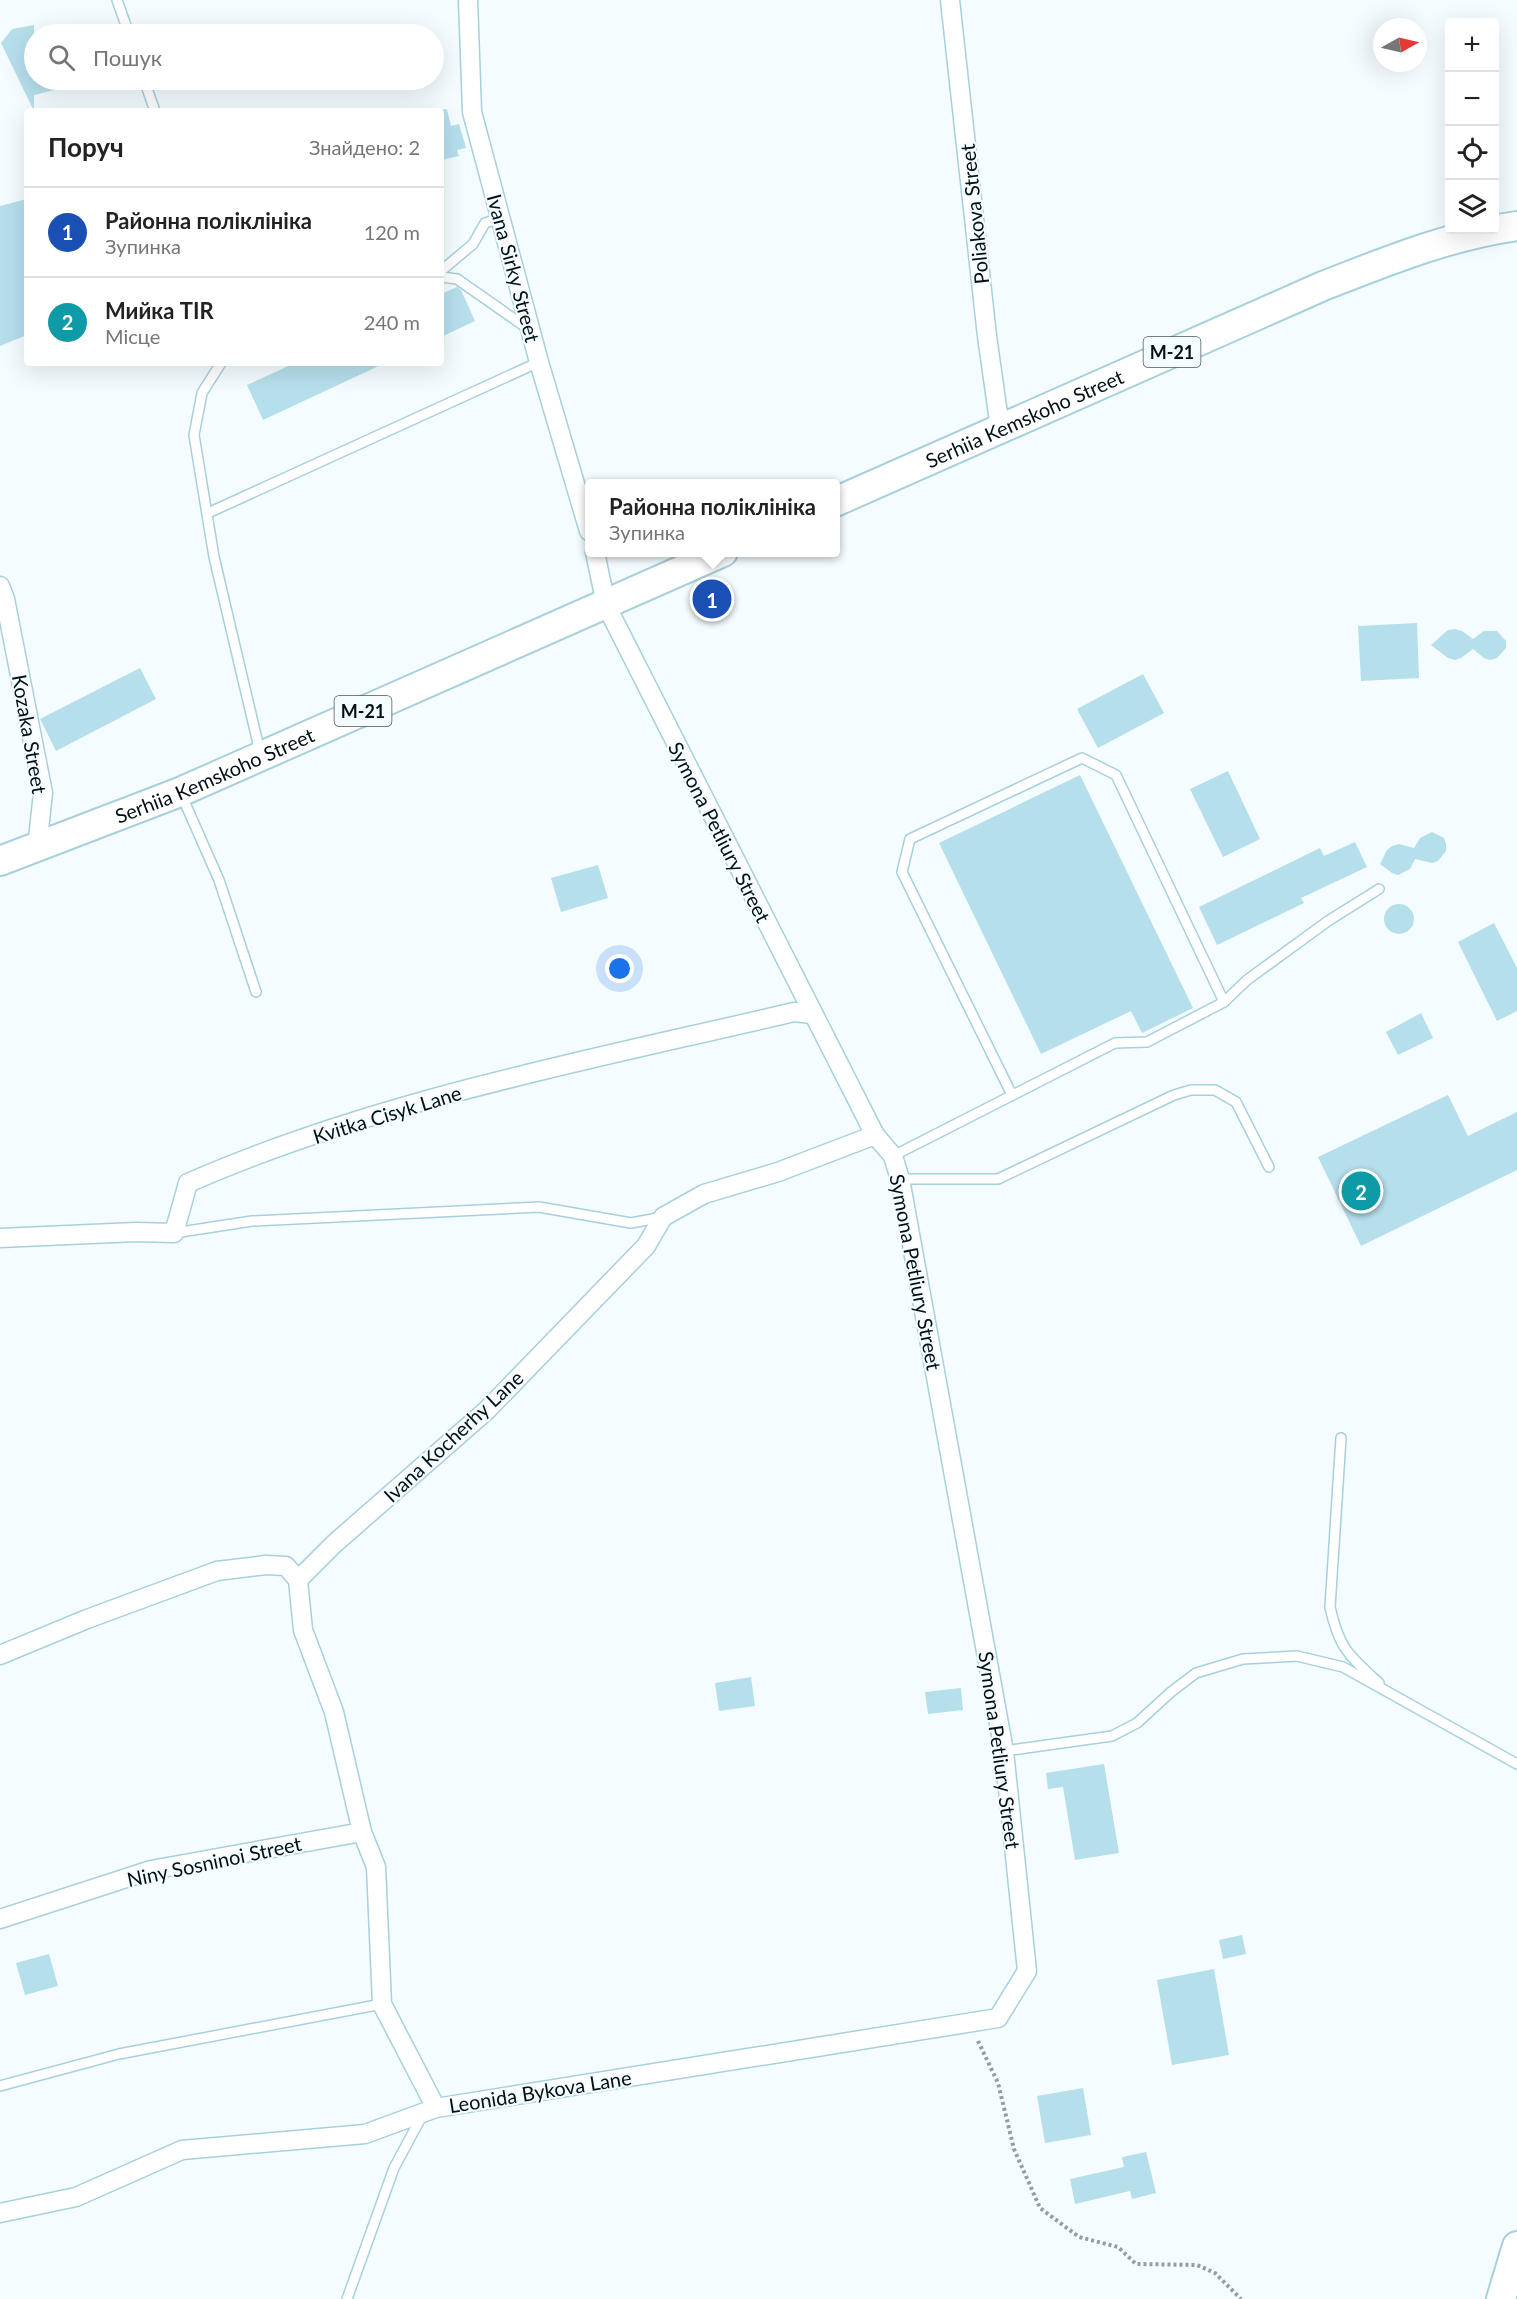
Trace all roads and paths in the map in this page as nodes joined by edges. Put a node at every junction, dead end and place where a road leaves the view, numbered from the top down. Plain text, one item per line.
1 (117, 0) edge
2 (468, 0) edge
3 (950, 0) edge
4 (125, 24) edge
5 (148, 90) edge
6 (154, 108) edge
7 (500, 218) junction
8 (1517, 226) edge
9 (444, 268) edge
10 (444, 277) edge
11 (532, 331) junction
12 (539, 362) junction
13 (219, 366) edge
14 (1000, 428) junction
15 (840, 500) edge
16 (208, 513) junction
17 (585, 517) edge
18 (596, 557) edge
19 (712, 557) edge
20 (0, 586) edge
21 (606, 605) junction
22 (261, 756) junction
23 (180, 792) junction
24 (37, 848) junction
25 (0, 861) edge
26 (1379, 889) dead end
27 (256, 992) dead end
28 (1224, 1002) junction
29 (812, 1014) junction
30 (1012, 1095) junction
31 (874, 1135) junction
32 (893, 1156) junction
33 (1269, 1167) dead end
34 (900, 1179) junction
35 (663, 1217) junction
36 (174, 1233) junction
37 (0, 1238) edge
38 (1341, 1438) dead end
39 (298, 1580) junction
40 (0, 1655) edge
41 (1394, 1696) junction
42 (1004, 1750) junction
43 (1517, 1764) edge
44 (362, 1832) junction
45 (0, 1919) edge
46 (1023, 1931) joint
47 (382, 2004) junction
48 (969, 2023) junction
49 (0, 2086) edge
50 (430, 2110) junction
51 (0, 2213) edge
52 (1517, 2246) edge
53 (347, 2299) edge
54 (1241, 2299) edge
55 (1501, 2299) edge

1 - 4 lane
2 - 7 street, Ivana Sirky Street
3 - 14 street, Poliakova Street
5 - 6 lane
7 - 9 lane
7 - 11 street, Ivana Sirky Street
8 - 14 highway, Serhiia Kemskoho Street / М-21
10 - 11 lane
11 - 12 street, Ivana Sirky Street
12 - 16 lane
12 - 17 street, Ivana Sirky Street
13 - 16 lane
14 - 15 highway, Serhiia Kemskoho Street / М-21
16 - 22 lane
18 - 21 street
19 - 21 highway, Serhiia Kemskoho Street / М-21
20 - 24 street, Kozaka Street
21 - 22 highway, Serhiia Kemskoho Street / М-21
21 - 29 street, Symona Petliury Street
22 - 23 highway, Serhiia Kemskoho Street / М-21
23 - 24 highway, Serhiia Kemskoho Street / М-21
23 - 27 lane
24 - 25 highway, Serhiia Kemskoho Street / М-21
26 - 28 lane
28 - 30 lane
28 - 30 lane
29 - 31 street, Symona Petliury Street
29 - 36 street, Kvitka Cisyk Lane
30 - 32 lane
31 - 32 street, Symona Petliury Street
31 - 35 street
32 - 34 street, Symona Petliury Street
33 - 34 lane
34 - 42 street, Symona Petliury Street
35 - 36 lane
35 - 39 street, Ivana Kocherhy Lane
36 - 37 street
38 - 41 lane
39 - 40 street
39 - 44 street
41 - 42 lane
41 - 43 lane
42 - 46 street, Symona Petliury Street
44 - 45 street, Niny Sosninoi Street
44 - 47 street
46 - 48 street, Leonida Bykova Lane
47 - 49 lane
47 - 50 street
48 - 50 street, Leonida Bykova Lane
48 - 54 path
50 - 51 street, Leonida Bykova Lane
50 - 53 lane
52 - 55 highway

